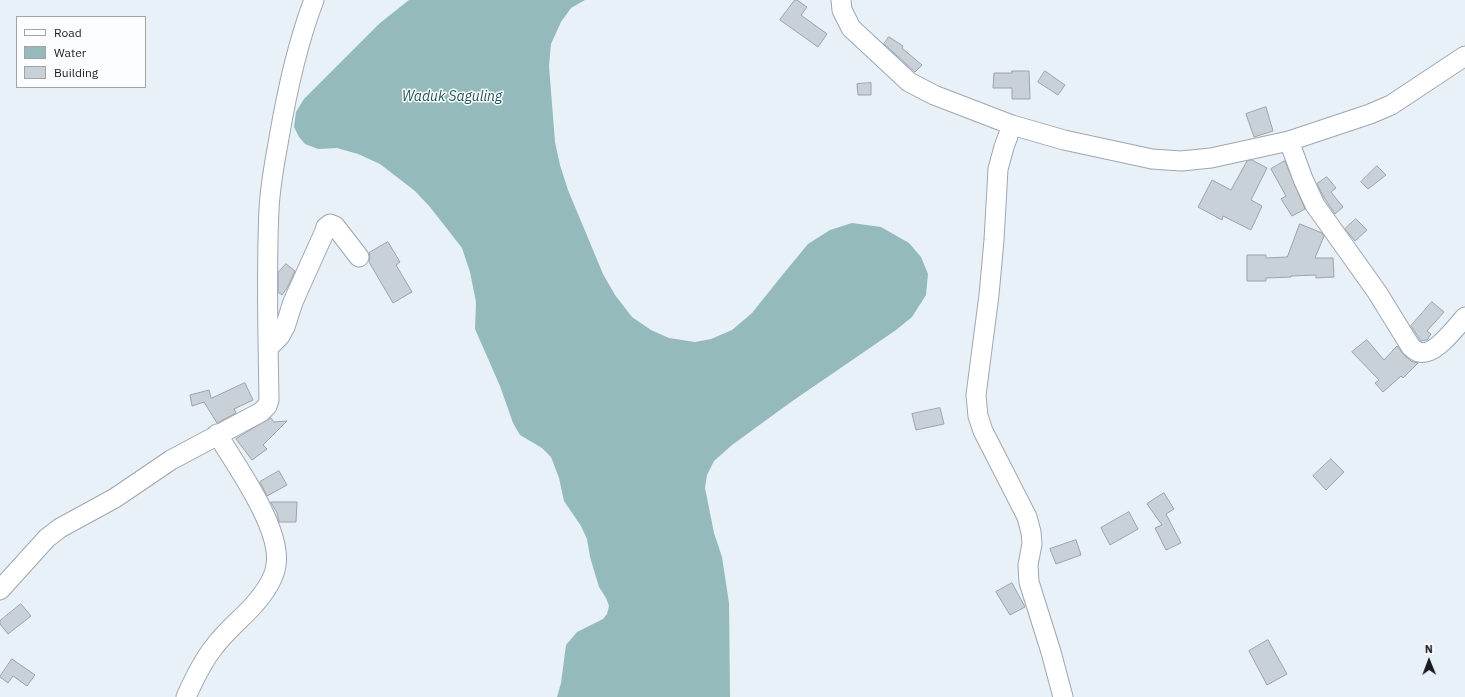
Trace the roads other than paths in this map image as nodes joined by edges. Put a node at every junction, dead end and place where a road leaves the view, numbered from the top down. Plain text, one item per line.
1 (314, 0) edge
2 (841, 0) edge
3 (1465, 56) edge
4 (1012, 125) junction
5 (1289, 141) junction
6 (359, 257) dead end
7 (1465, 318) edge
8 (269, 347) junction
9 (217, 434) junction
10 (0, 590) edge
11 (186, 697) edge
12 (1062, 697) edge

1 - 8 street
2 - 4 street
3 - 5 street
4 - 5 street
4 - 12 street
5 - 7 street
6 - 8 street
8 - 9 street
9 - 10 street
9 - 11 street

